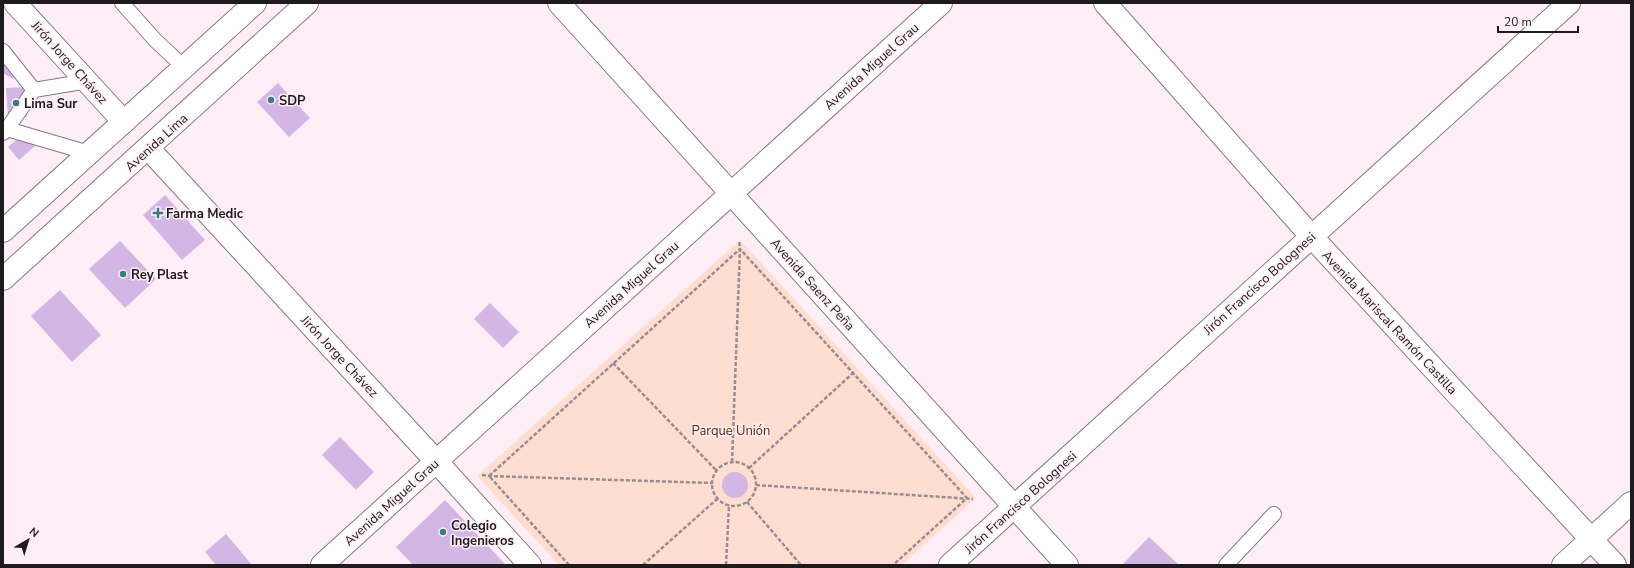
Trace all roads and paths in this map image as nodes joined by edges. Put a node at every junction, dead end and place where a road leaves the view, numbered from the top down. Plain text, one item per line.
1 (15, 3) edge
2 (122, 3) edge
3 (255, 3) edge
4 (307, 3) edge
5 (560, 3) edge
6 (941, 3) edge
7 (1105, 3) edge
8 (1568, 3) edge
9 (3, 50) edge
10 (184, 67) junction
11 (88, 81) junction
12 (34, 90) junction
13 (124, 122) junction
14 (5, 131) edge
15 (148, 148) junction
16 (89, 153) junction
17 (731, 193) junction
18 (3, 232) edge
19 (1311, 236) junction
20 (739, 241) dead end
21 (740, 248) junction
22 (3, 279) edge
23 (613, 363) junction
24 (853, 373) junction
25 (436, 461) junction
26 (732, 462) junction
27 (749, 468) junction
28 (716, 470) junction
29 (481, 474) dead end
30 (489, 476) junction
31 (712, 482) junction
32 (756, 484) junction
33 (967, 498) junction
34 (717, 499) junction
35 (974, 500) dead end
36 (747, 502) junction
37 (1631, 503) edge
38 (730, 505) junction
39 (1014, 507) junction
40 (1274, 514) dead end
41 (1592, 538) junction
42 (322, 565) edge
43 (530, 565) edge
44 (569, 565) edge
45 (643, 565) edge
46 (726, 565) edge
47 (801, 565) edge
48 (893, 565) edge
49 (950, 565) edge
50 (1067, 565) edge
51 (1226, 565) edge
52 (1563, 565) edge
53 (1616, 565) edge

1 - 11 street, Jirón Jorge Chávez
2 - 10 lane
3 - 10 street
4 - 15 street, Avenida Lima
5 - 17 street, Avenida Saenz Peña
6 - 17 street, Avenida Miguel Grau
7 - 19 street, Avenida Mariscal Ramón Castilla
8 - 19 street, Jirón Francisco Bolognesi
9 - 12 lane
10 - 13 street
11 - 12 lane
11 - 13 street, Jirón Jorge Chávez
12 - 14 lane
13 - 16 street
14 - 16 lane
15 - 22 street, Avenida Lima
15 - 25 street, Jirón Jorge Chávez
16 - 18 street
17 - 25 street, Avenida Miguel Grau
17 - 39 street, Avenida Saenz Peña
19 - 39 street, Jirón Francisco Bolognesi
19 - 41 street, Avenida Mariscal Ramón Castilla
20 - 21 path
21 - 23 path
21 - 24 path
21 - 26 path
23 - 28 path
23 - 30 path
24 - 27 path
24 - 33 path
25 - 42 street, Avenida Miguel Grau
25 - 43 street, Jirón Jorge Chávez
26 - 27 path
26 - 28 path
27 - 32 path
28 - 31 path
29 - 30 path
30 - 31 path
30 - 44 path
31 - 34 path
32 - 33 path
32 - 36 path
33 - 35 path
33 - 48 path
34 - 38 path
34 - 45 path
36 - 38 path
36 - 47 path
37 - 41 street
38 - 46 path
39 - 49 street, Jirón Francisco Bolognesi
39 - 50 street, Avenida Saenz Peña
40 - 51 lane
41 - 52 street
41 - 53 street, Avenida Mariscal Ramón Castilla

